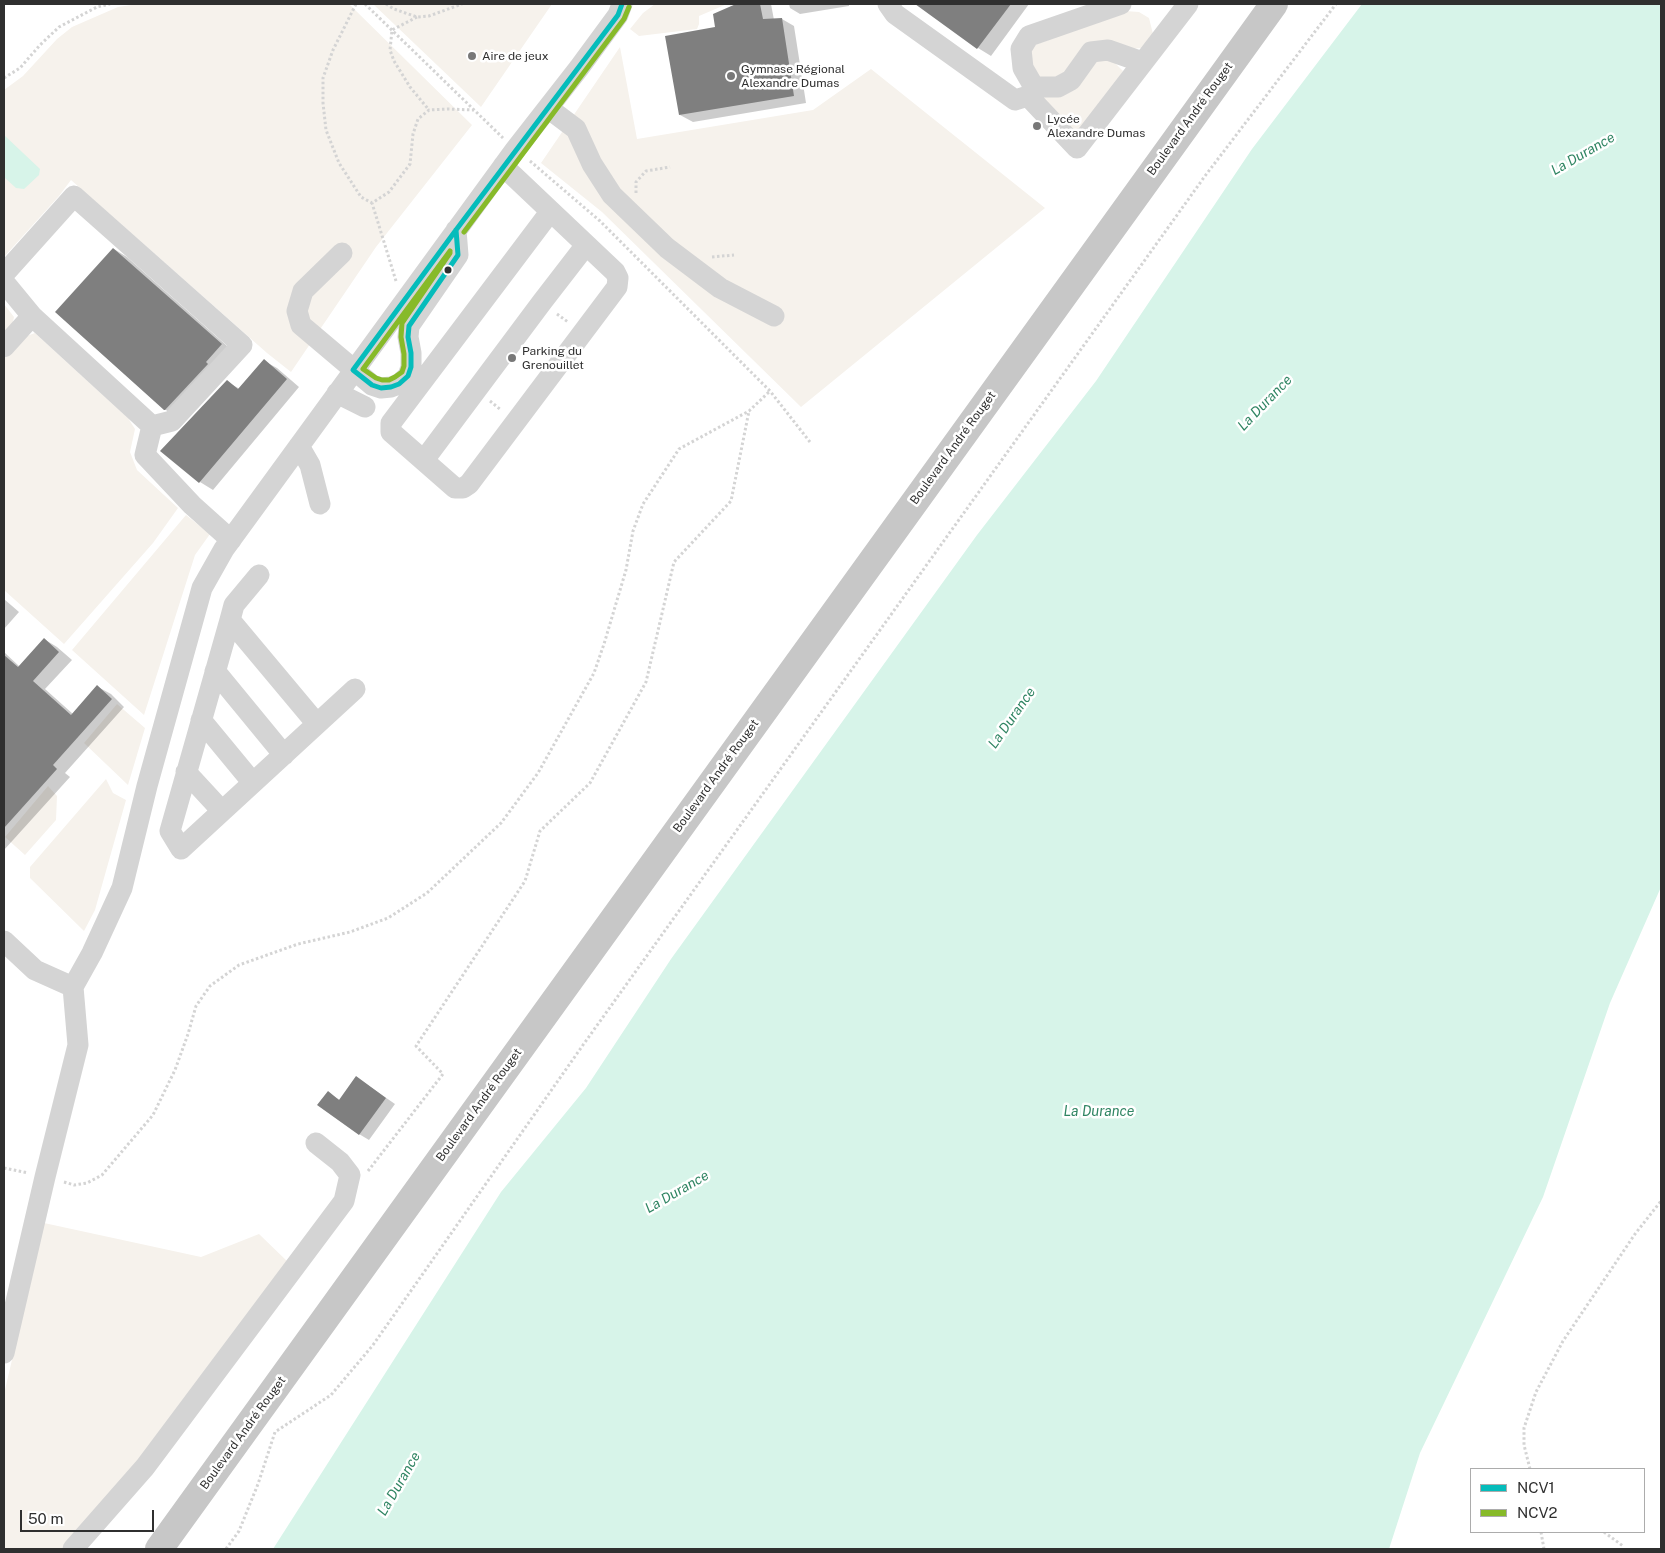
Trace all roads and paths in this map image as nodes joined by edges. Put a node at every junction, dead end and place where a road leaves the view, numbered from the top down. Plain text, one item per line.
1 (110, 4) edge
2 (356, 4) edge
3 (365, 4) edge
4 (386, 4) edge
5 (462, 4) edge
6 (888, 4) edge
7 (1121, 4) edge
8 (1188, 4) edge
9 (1274, 4) edge
10 (1336, 4) edge
11 (624, 7) edge
12 (417, 17) junction
13 (392, 30) junction
14 (1142, 62) junction
15 (4, 78) edge
16 (1031, 92) junction
17 (548, 108) junction
18 (429, 110) junction
19 (474, 110) junction
20 (509, 158) junction
21 (372, 204) junction
22 (550, 212) junction
23 (456, 230) junction
24 (586, 245) junction
25 (342, 254) dead end
26 (4, 274) edge
27 (4, 282) edge
28 (405, 300) junction
29 (32, 316) junction
30 (774, 316) dead end
31 (4, 347) edge
32 (353, 370) junction
33 (406, 389) junction
34 (770, 392) junction
35 (337, 393) junction
36 (365, 407) dead end
37 (749, 411) junction
38 (152, 426) junction
39 (810, 442) dead end
40 (299, 446) junction
41 (424, 460) junction
42 (320, 504) dead end
43 (231, 540) junction
44 (259, 575) dead end
45 (230, 620) junction
46 (215, 672) junction
47 (356, 690) dead end
48 (201, 720) junction
49 (317, 724) junction
50 (284, 755) junction
51 (186, 772) junction
52 (253, 783) junction
53 (222, 811) junction
54 (4, 941) edge
55 (72, 987) junction
56 (316, 1143) dead end
57 (4, 1168) edge
58 (45, 1177) junction
59 (344, 1201) junction
60 (1661, 1201) edge
61 (4, 1353) edge
62 (1530, 1468) edge
63 (1541, 1533) edge
64 (1605, 1533) edge
65 (1623, 1546) dead end
66 (73, 1549) edge
67 (158, 1549) edge
68 (226, 1549) edge
69 (1544, 1549) edge

1 - 15 path
2 - 21 path
3 - 13 path
4 - 12 path
5 - 12 path
6 - 16 street
7 - 16 street
8 - 14 street
9 - 67 main road, Boulevard André Rouget
10 - 68 path
11 - 17 street
12 - 13 path
13 - 18 path
13 - 19 path
14 - 16 street
14 - 16 street
17 - 20 street
17 - 30 street
18 - 19 path
18 - 21 path
19 - 20 path
20 - 22 street
20 - 23 street
20 - 34 path
21 - 28 path
22 - 24 street
22 - 33 street
23 - 28 street
23 - 33 street
24 - 41 street
24 - 41 street
25 - 32 street
26 - 38 street
27 - 29 street
28 - 32 street
29 - 31 street
29 - 38 street
32 - 33 street
32 - 35 street
33 - 41 street
34 - 37 path
34 - 39 path
35 - 36 street
35 - 40 street
37 - 58 path
37 - 59 path
38 - 43 street
40 - 42 street
40 - 43 street
43 - 55 street
44 - 45 street
45 - 46 street
45 - 49 street
46 - 48 street
46 - 50 street
47 - 49 street
48 - 51 street
48 - 52 street
49 - 50 street
50 - 52 street
51 - 53 street
51 - 53 street
52 - 53 street
54 - 55 street
55 - 58 street
56 - 59 street
57 - 58 path
58 - 61 street
59 - 66 street
60 - 62 path
63 - 69 path
64 - 65 path

